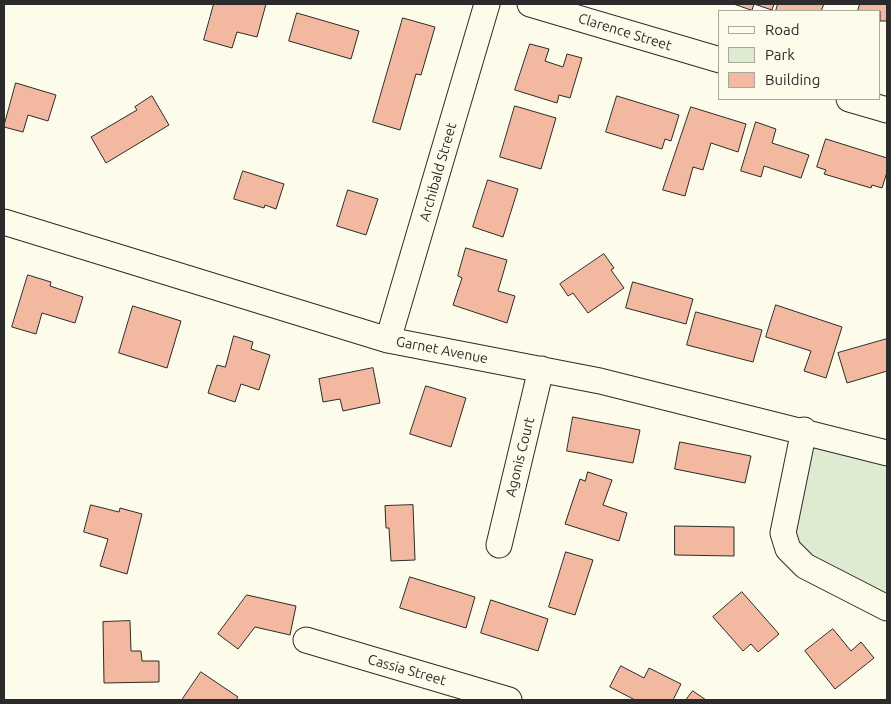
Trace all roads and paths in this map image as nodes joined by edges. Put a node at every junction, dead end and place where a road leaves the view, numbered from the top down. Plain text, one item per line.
1 (487, 4) edge
2 (530, 4) edge
3 (718, 59) edge
4 (852, 100) edge
5 (887, 110) edge
6 (4, 222) edge
7 (388, 340) junction
8 (541, 369) junction
9 (804, 430) junction
10 (887, 453) edge
11 (499, 545) dead end
12 (887, 608) edge
13 (306, 640) dead end
14 (509, 700) edge

1 - 7 street, Archibald Street
2 - 3 street, Clarence Street
4 - 5 street
6 - 7 street, Garnet Avenue
7 - 8 street, Garnet Avenue
8 - 9 street, Garnet Avenue
8 - 11 street, Agonis Court
9 - 10 street, Garnet Avenue
9 - 12 street
13 - 14 street, Cassia Street

